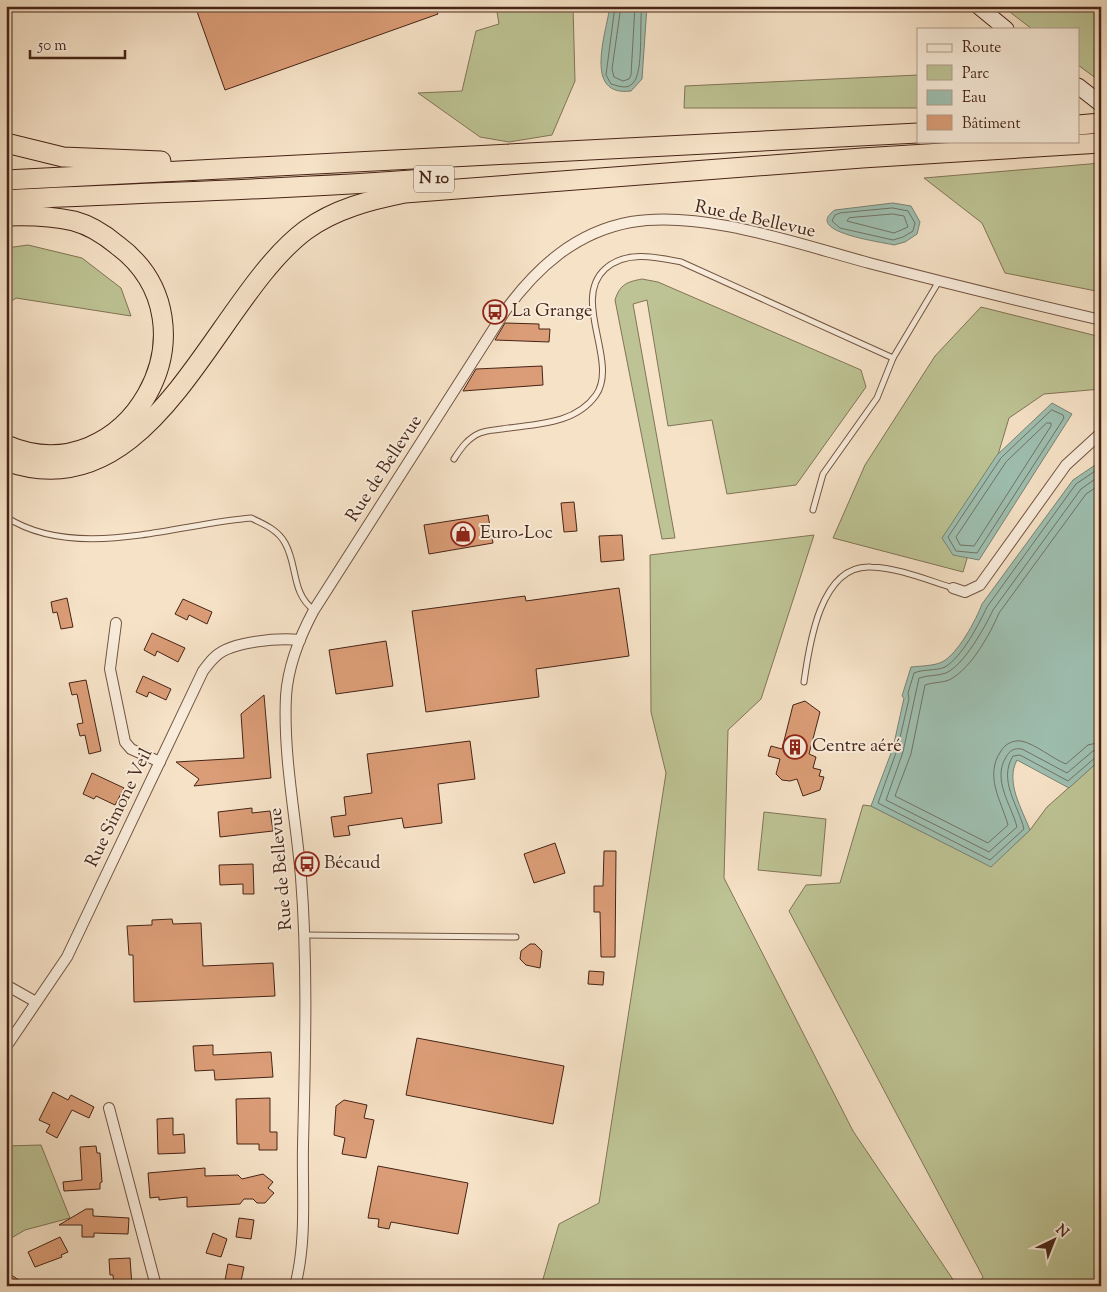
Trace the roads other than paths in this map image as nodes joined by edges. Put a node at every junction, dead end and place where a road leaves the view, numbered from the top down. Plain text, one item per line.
1 (978, 6) edge
2 (1005, 28) edge
3 (1080, 88) edge
4 (1101, 104) edge
5 (1101, 123) edge
6 (1080, 125) edge
7 (917, 134) edge
8 (6, 143) edge
9 (1096, 143) edge
10 (862, 158) junction
11 (400, 161) junction
12 (6, 180) edge
13 (6, 200) edge
14 (6, 216) edge
15 (939, 281) junction
16 (1101, 320) edge
17 (893, 358) junction
18 (1101, 433) edge
19 (6, 446) edge
20 (454, 459) dead end
21 (6, 461) edge
22 (813, 510) dead end
23 (6, 517) edge
24 (953, 588) joint
25 (314, 610) junction
26 (116, 623) dead end
27 (300, 640) junction
28 (804, 682) dead end
29 (160, 762) junction
30 (304, 935) junction
31 (516, 936) dead end
32 (6, 985) edge
33 (36, 1002) junction
34 (6, 1048) edge
35 (109, 1108) dead end
36 (156, 1286) edge
37 (295, 1286) edge

1 - 2 street
3 - 4 street
5 - 6 highway
7 - 11 highway, N 10
8 - 11 highway
9 - 10 highway, N 10
10 - 13 highway, N 10
10 - 21 highway
11 - 12 highway, N 10
14 - 19 highway
15 - 16 street, Rue de Bellevue
15 - 17 lane
15 - 25 street, Rue de Bellevue
17 - 20 lane
17 - 22 lane
18 - 24 street
23 - 25 lane
24 - 28 lane
25 - 27 street, Rue de Bellevue
26 - 29 street
27 - 29 street, Rue Simone Veil
27 - 30 street, Rue de Bellevue
29 - 33 street, Rue Simone Veil
30 - 31 lane
30 - 37 street, Rue de Bellevue
32 - 33 street
33 - 34 street, Rue Simone Veil
35 - 36 street

